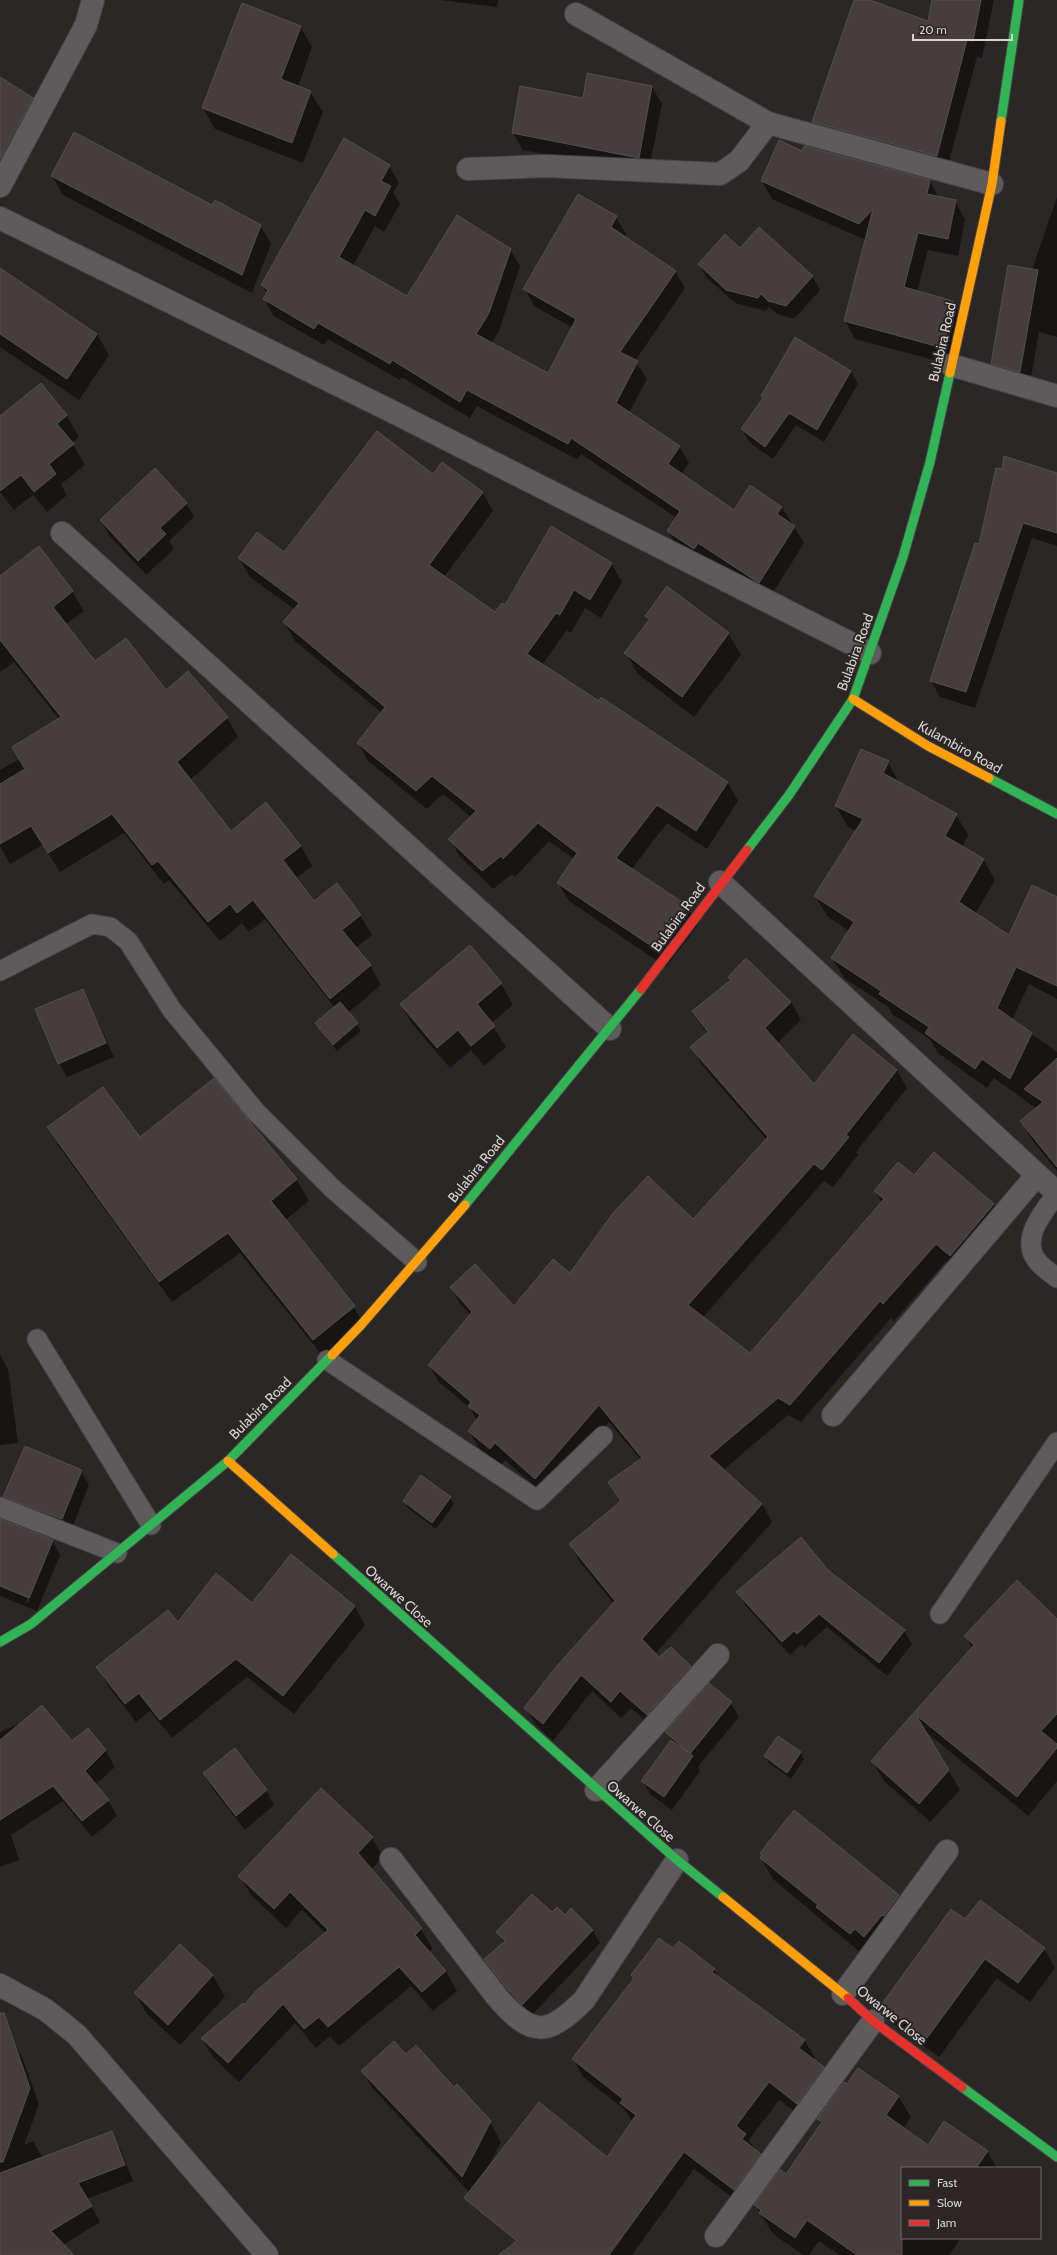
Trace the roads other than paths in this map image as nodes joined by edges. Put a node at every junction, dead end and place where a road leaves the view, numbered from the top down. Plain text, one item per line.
1 (93, 0) edge
2 (1019, 0) edge
3 (576, 14) dead end
4 (768, 123) junction
5 (468, 169) dead end
6 (992, 184) junction
7 (0, 186) edge
8 (0, 218) edge
9 (950, 365) junction
10 (1057, 396) edge
11 (62, 533) dead end
12 (870, 653) junction
13 (853, 699) junction
14 (1057, 814) edge
15 (720, 882) junction
16 (0, 971) edge
17 (610, 1029) junction
18 (1037, 1175) junction
19 (1057, 1193) edge
20 (417, 1262) junction
21 (1057, 1278) edge
22 (37, 1339) dead end
23 (327, 1360) junction
24 (833, 1415) dead end
25 (603, 1436) dead end
26 (1057, 1442) edge
27 (228, 1461) junction
28 (0, 1507) edge
29 (151, 1525) junction
30 (117, 1553) junction
31 (940, 1614) dead end
32 (0, 1642) edge
33 (718, 1655) dead end
34 (596, 1790) junction
35 (947, 1851) dead end
36 (391, 1859) dead end
37 (677, 1860) junction
38 (0, 1985) edge
39 (843, 1994) junction
40 (873, 2021) junction
41 (1057, 2157) edge
42 (716, 2236) dead end
43 (267, 2255) edge

1 - 7 street
2 - 6 street, Bulabira Road
3 - 4 street
4 - 5 street
4 - 6 street
6 - 9 street, Bulabira Road
8 - 12 street
9 - 10 street
9 - 12 street, Bulabira Road
11 - 17 street
12 - 13 street, Bulabira Road
13 - 14 street, Kulambiro Road
13 - 15 street, Bulabira Road
15 - 17 street, Bulabira Road
15 - 18 street
16 - 20 lane
17 - 20 street, Bulabira Road
18 - 19 street
18 - 24 street
19 - 21 lane
20 - 23 street, Bulabira Road
22 - 29 lane
23 - 25 lane
23 - 27 street, Bulabira Road
26 - 31 lane
27 - 29 street, Bulabira Road
27 - 34 street, Owarwe Close
28 - 30 lane
29 - 30 street, Bulabira Road
30 - 32 street, Bulabira Road
33 - 34 street
34 - 37 street, Owarwe Close
35 - 39 street
36 - 37 street
37 - 39 street, Owarwe Close
38 - 43 street
39 - 40 street, Owarwe Close
40 - 41 street, Owarwe Close
40 - 42 street

